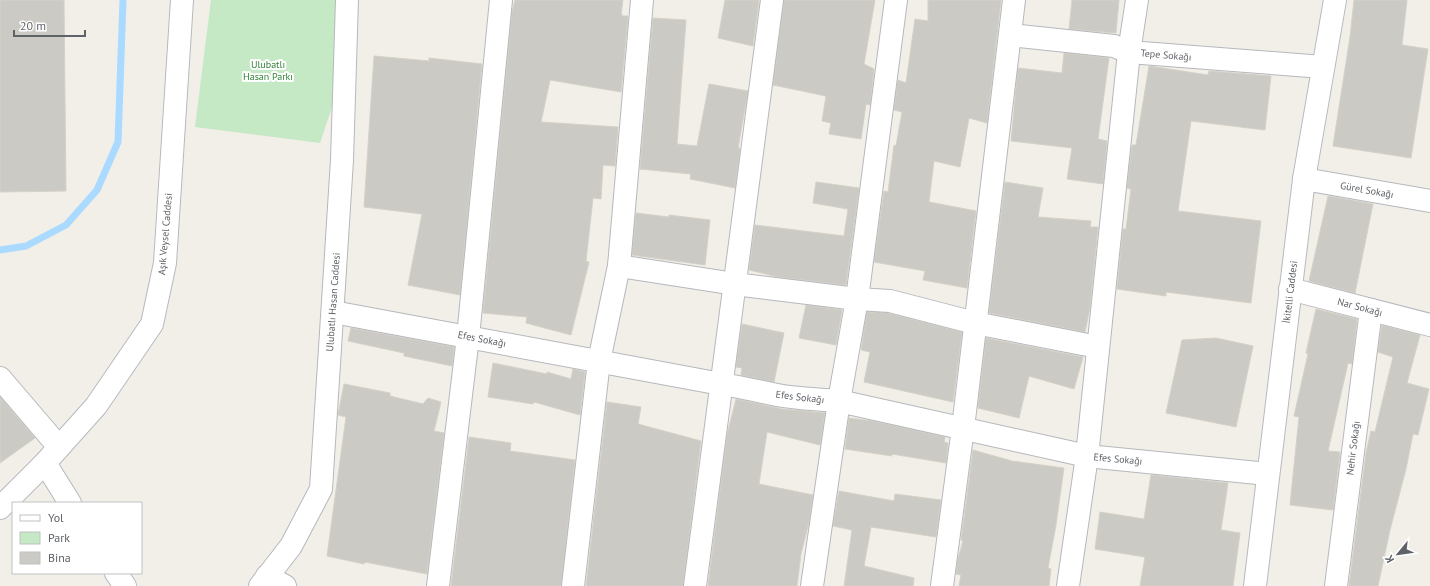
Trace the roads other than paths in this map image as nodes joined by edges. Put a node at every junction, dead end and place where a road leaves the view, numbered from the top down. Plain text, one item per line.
1 (182, 0) edge
2 (347, 0) edge
3 (501, 0) edge
4 (642, 0) edge
5 (772, 0) edge
6 (896, 0) edge
7 (1014, 0) edge
8 (1137, 0) edge
9 (1335, 0) edge
10 (1010, 35) junction
11 (1129, 52) junction
12 (1323, 67) junction
13 (1304, 179) junction
14 (1430, 201) edge
15 (619, 266) junction
16 (735, 284) junction
17 (1290, 289) junction
18 (857, 299) junction
19 (1371, 310) junction
20 (333, 312) junction
21 (976, 323) junction
22 (1430, 325) edge
23 (468, 337) junction
24 (1098, 347) junction
25 (599, 361) junction
26 (0, 378) edge
27 (721, 384) junction
28 (839, 401) junction
29 (963, 428) junction
30 (52, 455) junction
31 (1087, 456) junction
32 (1268, 474) junction
33 (70, 502) edge
34 (0, 508) edge
35 (117, 574) edge
36 (271, 583) edge
37 (125, 586) edge
38 (438, 586) edge
39 (572, 586) edge
40 (695, 586) edge
41 (812, 586) edge
42 (942, 586) edge
43 (1068, 586) edge
44 (1255, 586) edge
45 (1336, 586) edge

1 - 30 street, Aşık Veysel Caddesi
2 - 20 street, Ulubatlı Hasan Caddesi
3 - 23 street
4 - 15 street
5 - 16 street
6 - 18 street
7 - 10 street
8 - 11 street
9 - 12 street, İkitelli Caddesi
10 - 11 street, Tepe Sokağı
10 - 21 street
11 - 12 street, Tepe Sokağı
11 - 24 street
12 - 13 street, İkitelli Caddesi
13 - 14 street, Gürel Sokağı
13 - 17 street, İkitelli Caddesi
15 - 16 street
15 - 25 street
16 - 18 street
16 - 27 street
17 - 19 street, Nar Sokağı
17 - 32 street, İkitelli Caddesi
18 - 21 street
18 - 28 street
19 - 22 street, Nar Sokağı
19 - 45 street, Nehir Sokağı
20 - 23 street, Efes Sokağı
20 - 36 street, Ulubatlı Hasan Caddesi
21 - 24 street
21 - 29 street
23 - 25 street, Efes Sokağı
23 - 38 street
24 - 31 street
25 - 27 street, Efes Sokağı
25 - 39 street
26 - 30 street
27 - 28 street, Efes Sokağı
27 - 40 street
28 - 29 street, Efes Sokağı
28 - 41 street
29 - 31 street, Efes Sokağı
29 - 42 street
30 - 33 street
30 - 34 street, Aşık Veysel Caddesi
31 - 32 street, Efes Sokağı
31 - 43 street
32 - 44 street, İkitelli Caddesi
35 - 37 street

